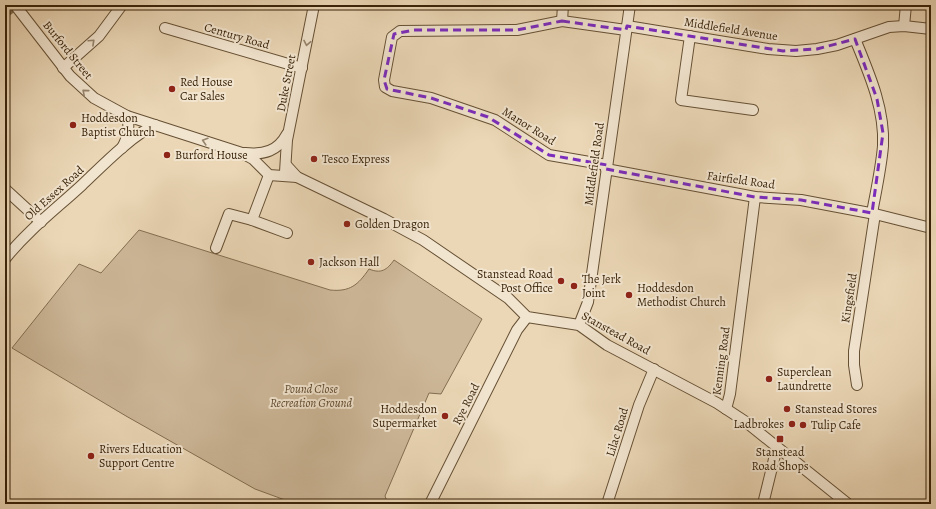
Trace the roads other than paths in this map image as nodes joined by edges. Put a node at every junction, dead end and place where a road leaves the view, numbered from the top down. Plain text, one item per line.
1 (122, 5) edge
2 (314, 5) edge
3 (563, 5) edge
4 (630, 5) edge
5 (906, 5) edge
6 (18, 8) edge
7 (562, 21) junction
8 (904, 26) junction
9 (165, 28) dead end
10 (627, 28) junction
11 (931, 29) edge
12 (690, 36) junction
13 (855, 39) junction
14 (63, 68) junction
15 (302, 68) junction
16 (392, 91) joint
17 (753, 110) dead end
18 (127, 116) junction
19 (155, 125) junction
20 (290, 129) junction
21 (122, 148) junction
22 (242, 153) junction
23 (286, 165) junction
24 (607, 167) junction
25 (269, 175) junction
26 (280, 176) junction
27 (297, 177) junction
28 (5, 189) edge
29 (755, 197) junction
30 (874, 214) junction
31 (252, 220) junction
32 (41, 222) junction
33 (931, 228) edge
34 (287, 233) dead end
35 (216, 248) dead end
36 (5, 259) edge
37 (527, 317) junction
38 (579, 325) junction
39 (654, 369) junction
40 (856, 385) dead end
41 (726, 409) junction
42 (777, 446) junction
43 (430, 504) edge
44 (607, 504) edge
45 (763, 504) edge
46 (848, 504) edge

14 -> 1 street
2 -> 15 street, Duke Street
3 - 7 street
4 - 10 street, Middlefield Road
5 - 8 street
6 - 14 street, Burford Street
7 - 10 street, Middlefield Avenue
7 - 16 street, Middlefield Avenue
8 - 11 street, Middlefield Avenue
8 - 13 street, Middlefield Avenue
9 - 15 street, Century Road
10 - 12 street, Middlefield Avenue
10 - 24 street, Middlefield Road
12 - 13 street, Middlefield Avenue
12 - 17 street
13 - 30 street, Kingsfield
18 -> 14 street, Burford Street
15 - 20 street, Duke Street
16 - 24 street, Manor Road
18 - 19 street, Burford Street
18 - 21 street, Old Essex Road
19 - 21 street, Old Essex Road
22 -> 19 street, Burford Street
20 - 22 street, Burford Street
20 - 23 street, Duke Street
21 - 32 street, Old Essex Road
22 - 25 street, Burford Street
23 - 26 street
23 - 27 street
24 - 29 street, Fairfield Road
24 - 38 street, Middlefield Road
25 - 26 street
25 - 31 street
26 - 27 street
27 - 37 street
28 - 32 street
29 - 30 street, Fairfield Road
29 - 41 street, Kenning Road
30 - 33 street, Fairfield Road
30 - 40 street, Kingsfield
31 - 34 street
31 - 35 street
32 - 36 street, Old Essex Road
37 - 38 street, Stanstead Road
37 - 43 street, Rye Road
38 - 39 street, Stanstead Road
39 - 41 street, Stanstead Road
39 - 44 street, Lilac Road
41 - 42 street, Stanstead Road
42 - 45 street
42 - 46 street, Stanstead Road

